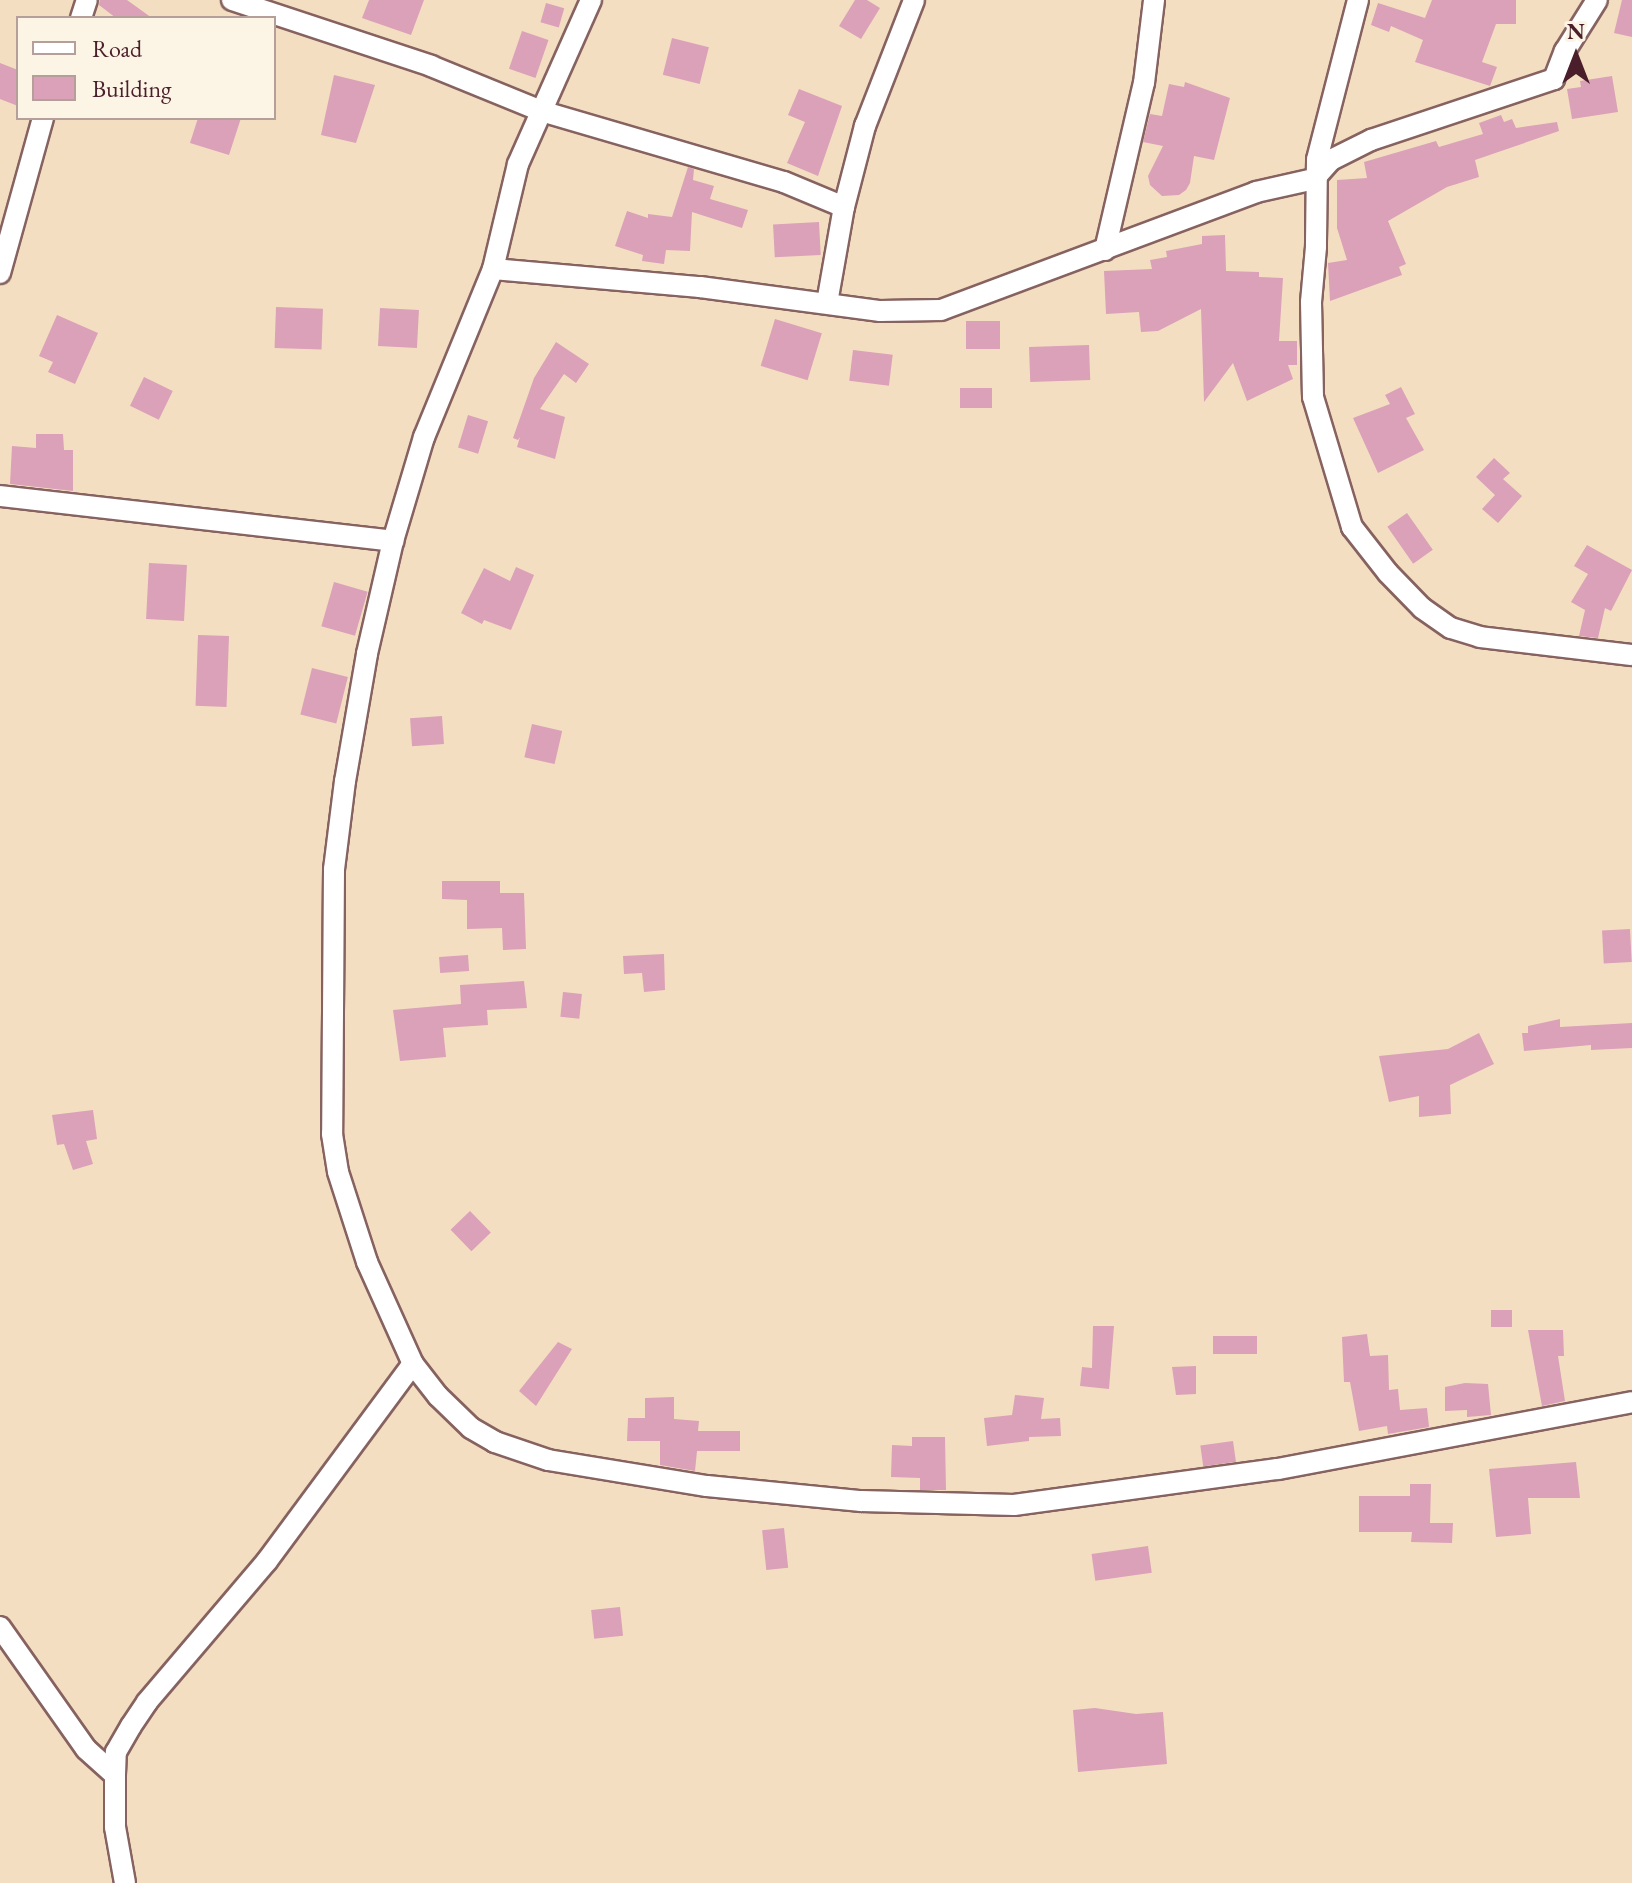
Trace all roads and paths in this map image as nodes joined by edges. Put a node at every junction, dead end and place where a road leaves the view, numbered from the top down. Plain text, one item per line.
1 (232, 0) edge
2 (591, 0) edge
3 (914, 0) edge
4 (1154, 0) edge
5 (1358, 0) edge
6 (1597, 0) edge
7 (541, 111) junction
8 (42, 120) edge
9 (1314, 179) junction
10 (844, 207) junction
11 (1105, 250) junction
12 (493, 269) junction
13 (0, 273) edge
14 (827, 303) junction
15 (0, 496) edge
16 (393, 541) junction
17 (1632, 655) edge
18 (413, 1364) junction
19 (1632, 1402) edge
20 (0, 1627) edge
21 (115, 1775) junction
22 (125, 1883) edge

1 - 7 street
2 - 7 street
3 - 10 street
4 - 11 street
5 - 9 street
6 - 9 street
7 - 10 street
7 - 12 street
8 - 13 street
9 - 11 street
9 - 17 street
10 - 14 street
11 - 14 street
12 - 14 street
12 - 16 street
15 - 16 street
16 - 18 street
18 - 19 street
18 - 21 street
20 - 21 street
21 - 22 street

